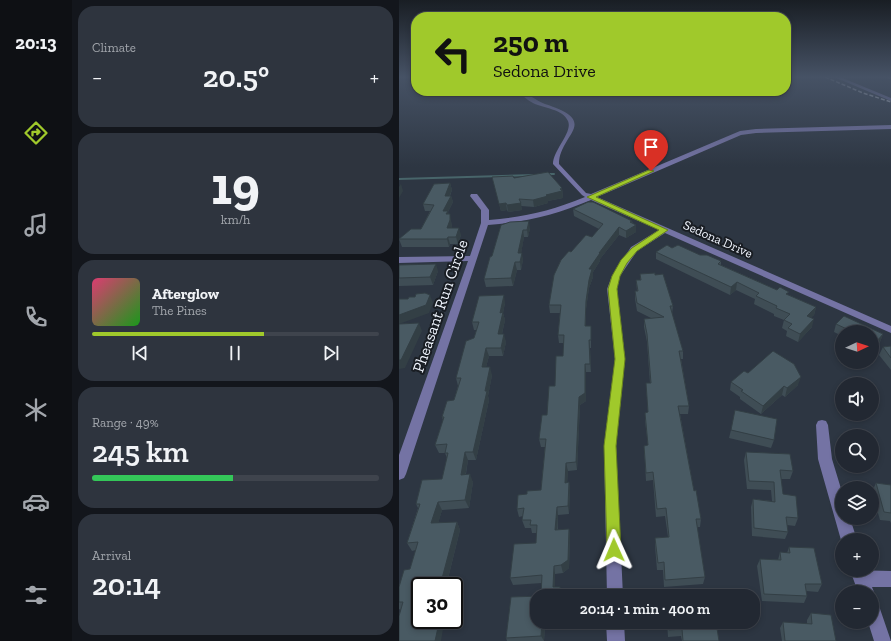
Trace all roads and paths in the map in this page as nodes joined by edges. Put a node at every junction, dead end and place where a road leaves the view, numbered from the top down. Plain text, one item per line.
1 (550, 107) edge
2 (891, 127) edge
3 (474, 196) dead end
4 (590, 197) junction
5 (485, 223) junction
6 (665, 230) junction
7 (473, 258) junction
8 (399, 260) edge
9 (891, 330) edge
10 (821, 425) dead end
11 (399, 474) edge
12 (835, 493) edge
13 (891, 579) edge
14 (862, 580) edge
15 (615, 589) edge
16 (615, 629) edge
17 (879, 629) edge
18 (616, 641) edge
19 (883, 641) edge

1 - 4 street, Sedona Drive
2 - 4 street
3 - 5 street, Pheasant Run Circle
4 - 5 street
4 - 6 street, Sedona Drive
5 - 7 street, Pheasant Run Circle
6 - 9 street, Sedona Drive
6 - 15 street
7 - 8 street
7 - 11 street, Pheasant Run Circle
10 - 12 street
13 - 14 street
16 - 18 street
17 - 19 street

